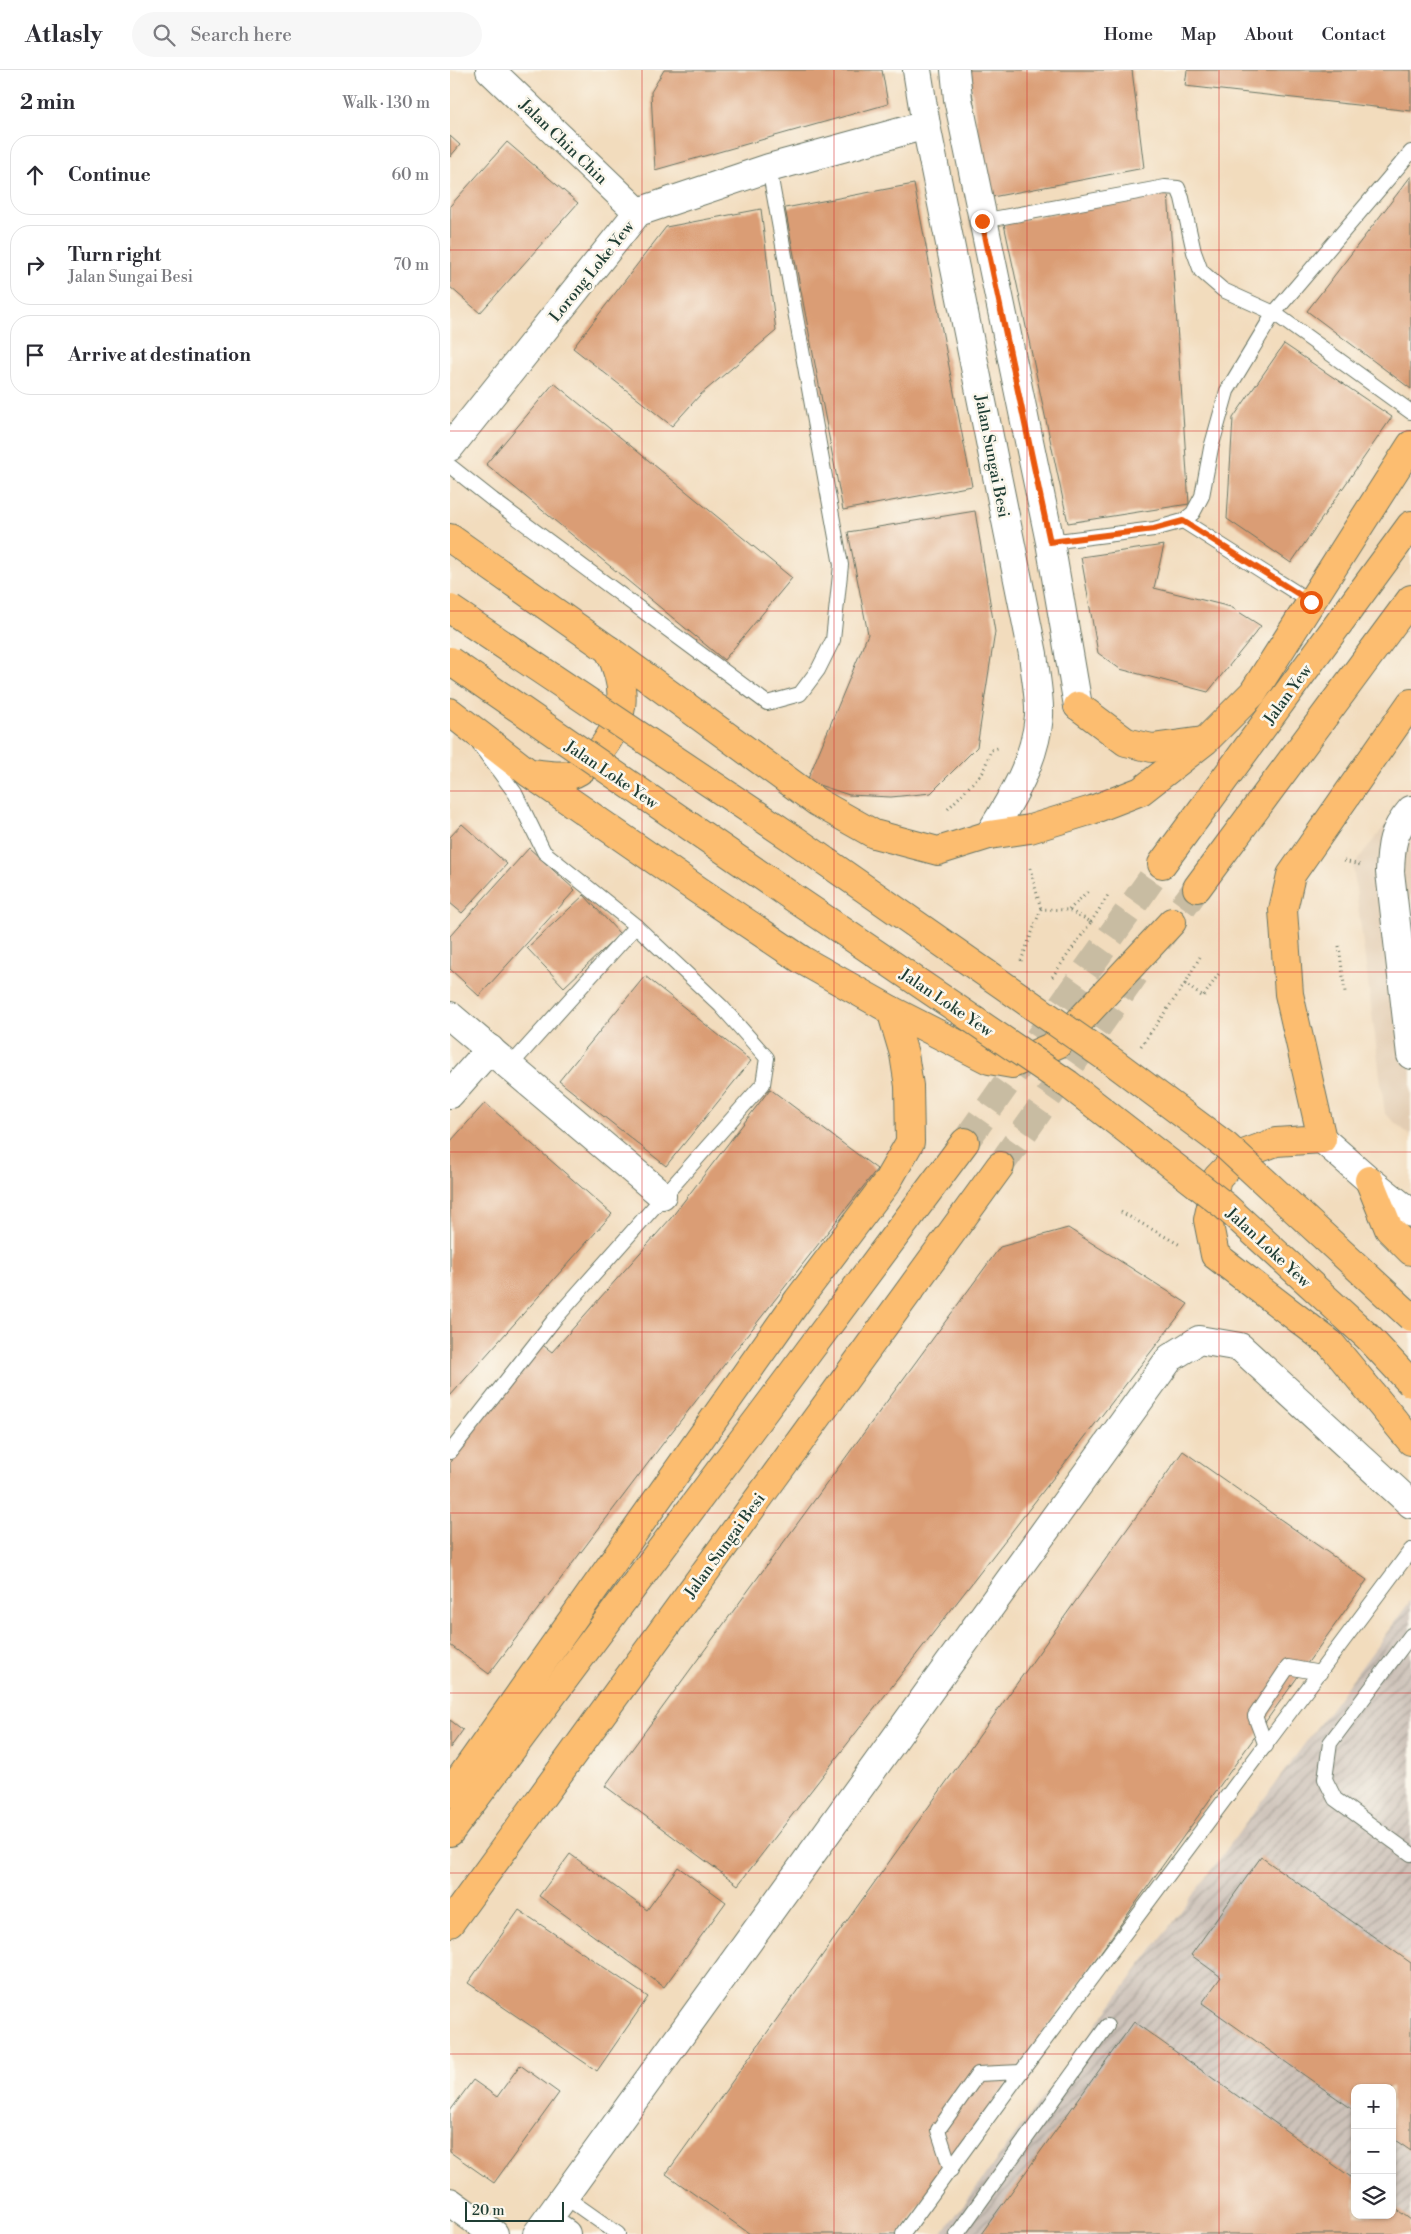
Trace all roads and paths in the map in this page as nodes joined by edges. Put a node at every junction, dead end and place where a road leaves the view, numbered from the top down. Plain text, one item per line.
1 (490, 70) edge
2 (916, 70) edge
3 (954, 70) edge
4 (926, 125) junction
5 (1411, 152) edge
6 (769, 168) junction
7 (638, 212) junction
8 (982, 221) junction
9 (1274, 313) junction
10 (1411, 412) edge
11 (1411, 445) edge
12 (450, 447) edge
13 (450, 466) edge
14 (1183, 521) junction
15 (1411, 525) edge
16 (450, 538) edge
17 (1050, 542) junction
18 (1411, 599) edge
19 (1311, 602) junction
20 (450, 609) edge
21 (609, 650) junction
22 (450, 661) edge
23 (1411, 703) edge
24 (1078, 706) joint
25 (456, 716) edge
26 (1205, 741) junction
27 (983, 772) dead end
28 (529, 773) junction
29 (948, 809) dead end
30 (1411, 810) edge
31 (989, 835) junction
32 (1162, 864) tunnel mouth
33 (1030, 868) dead end
34 (1197, 888) tunnel mouth
35 (1089, 890) dead end
36 (1109, 894) dead end
37 (1041, 909) junction
38 (1069, 910) junction
39 (1091, 922) junction
40 (1172, 922) tunnel mouth
41 (636, 926) junction
42 (1339, 946) dead end
43 (1200, 957) dead end
44 (1020, 962) dead end
45 (1220, 972) dead end
46 (1185, 984) junction
47 (1046, 985) dead end
48 (1345, 992) dead end
49 (891, 1010) junction
50 (450, 1016) edge
51 (1140, 1047) dead end
52 (1411, 1055) edge
53 (500, 1057) junction
54 (450, 1094) edge
55 (1322, 1139) junction
56 (965, 1142) tunnel mouth
57 (1000, 1166) tunnel mouth
58 (1369, 1180) junction
59 (662, 1195) junction
60 (1411, 1213) edge
61 (1411, 1250) edge
62 (1411, 1316) edge
63 (1411, 1383) edge
64 (1411, 1442) edge
65 (450, 1452) edge
66 (1411, 1504) edge
67 (1411, 1550) edge
68 (1411, 1635) edge
69 (1320, 1673) junction
70 (1266, 1746) junction
71 (450, 1793) edge
72 (450, 1832) edge
73 (1411, 1854) edge
74 (450, 1923) edge
75 (1107, 2026) dead end
76 (1020, 2072) junction
77 (951, 2170) junction
78 (564, 2196) junction
79 (450, 2202) edge
80 (550, 2230) edge
81 (494, 2234) edge
82 (618, 2234) edge
83 (903, 2234) edge
84 (957, 2234) edge

1 - 7 street, Jalan Chin Chin
2 - 4 street, Jalan Sungai Besi
3 - 8 street
4 - 6 street, Lorong Loke Yew
4 - 31 street, Jalan Sungai Besi
5 - 9 lane
6 - 7 street, Lorong Loke Yew
6 - 13 lane
7 - 12 street, Lorong Loke Yew
8 - 9 lane
8 - 17 street
9 - 10 lane
9 - 14 lane
11 - 19 main road
14 - 17 lane
14 - 19 lane
15 - 32 main road, Jalan Yew
16 - 21 main road
17 - 24 street
18 - 34 main road
19 - 26 main road
20 - 62 main road, bridge
21 - 28 main road
21 - 31 main road
22 - 63 main road, Jalan Loke Yew, bridge
23 - 55 main road
24 - 26 main road
25 - 28 main road
25 - 41 lane
26 - 31 main road
27 - 29 path
28 - 49 main road
30 - 52 street
33 - 37 path
35 - 38 path
36 - 39 path
37 - 38 path
37 - 44 path
38 - 39 path
39 - 47 path
40 - 49 main road
41 - 53 lane
41 - 59 lane
42 - 48 path
43 - 46 path
45 - 46 path
46 - 51 path
49 - 71 main road
50 - 53 street
53 - 54 street
53 - 59 street
55 - 58 street
55 - 64 main road
56 - 72 main road
57 - 74 main road, Jalan Sungai Besi
58 - 60 street
58 - 61 main road
59 - 65 lane
66 - 78 street
67 - 69 lane
68 - 73 lane
69 - 70 lane
69 - 70 lane
70 - 76 lane
75 - 84 lane
76 - 77 lane
76 - 77 lane
77 - 83 lane
78 - 80 street
78 - 82 lane
79 - 81 street

